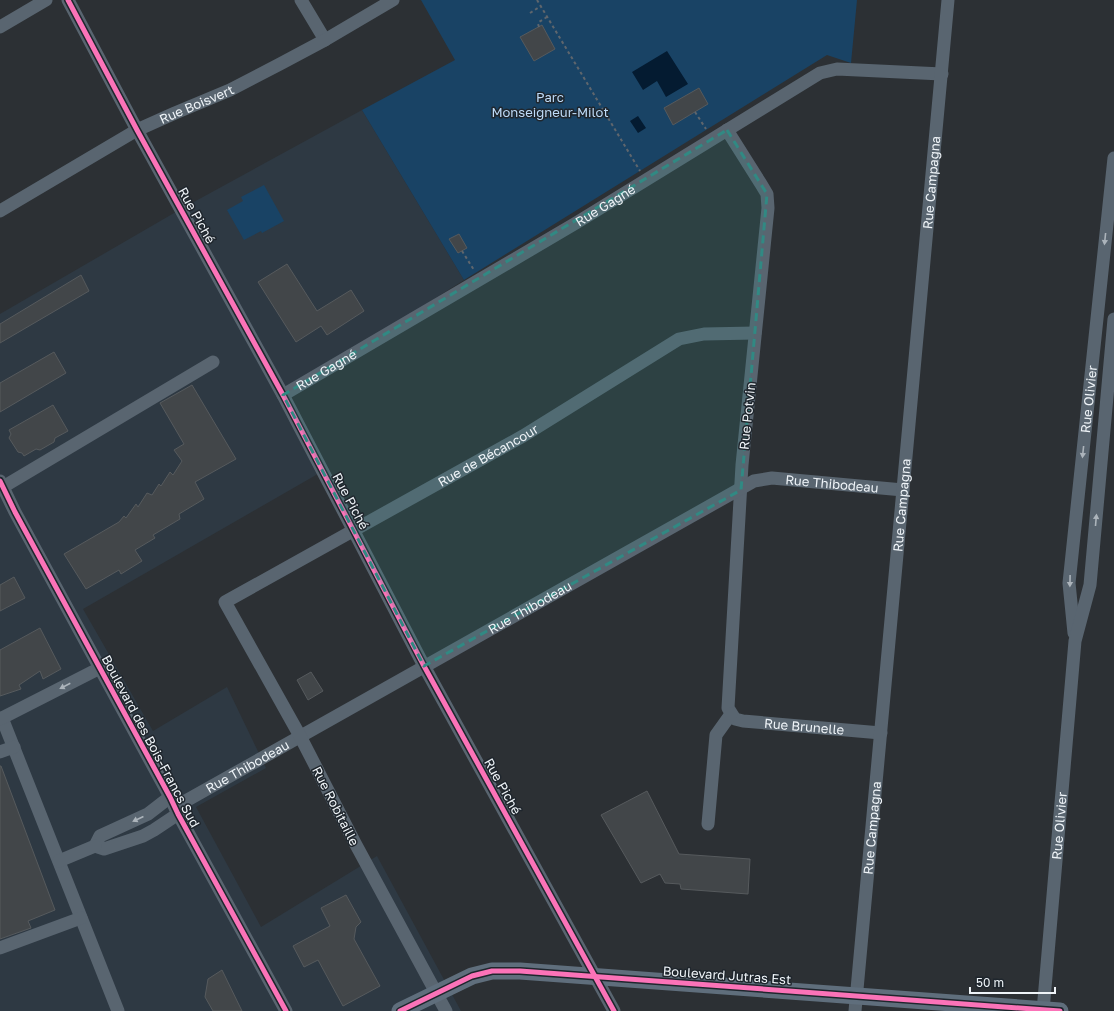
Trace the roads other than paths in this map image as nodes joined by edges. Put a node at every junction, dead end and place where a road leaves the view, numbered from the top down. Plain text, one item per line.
1 (46, 0) edge
2 (68, 0) edge
3 (301, 0) edge
4 (393, 0) edge
5 (948, 0) edge
6 (0, 27) edge
7 (324, 40) junction
8 (942, 74) junction
9 (137, 130) junction
10 (727, 130) junction
11 (1114, 158) edge
12 (0, 210) edge
13 (1114, 319) edge
14 (756, 333) junction
15 (1094, 351) junction
16 (1111, 353) junction
17 (213, 362) dead end
18 (283, 395) junction
19 (2, 484) edge
20 (740, 490) junction
21 (903, 490) junction
22 (354, 531) junction
23 (1073, 544) junction
24 (1094, 546) junction
25 (225, 602) joint
26 (1075, 641) junction
27 (424, 666) junction
28 (100, 668) junction
29 (731, 714) junction
30 (1, 718) edge
31 (881, 733) junction
32 (300, 736) junction
33 (14, 747) junction
34 (0, 752) edge
35 (174, 806) junction
36 (708, 824) dead end
37 (95, 846) junction
38 (59, 861) junction
39 (81, 918) junction
40 (0, 948) edge
41 (595, 976) junction
42 (436, 993) junction
43 (856, 1003) edge
44 (1043, 1010) edge
45 (118, 1011) edge
46 (286, 1011) edge
47 (400, 1011) edge
48 (446, 1011) edge
49 (614, 1011) edge
50 (1060, 1011) edge

1 - 6 street
2 - 9 street, Rue Piché
3 - 7 street
4 - 7 street, Rue Boisvert
5 - 8 street, Rue Campagna
7 - 9 street, Rue Boisvert
8 - 10 street, Rue Gagné
8 - 21 street, Rue Campagna
9 - 12 street, Rue Boisvert
9 - 18 street, Rue Piché
10 - 14 street, Rue Potvin
10 - 18 street, Rue Gagné
11 -> 15 street, Rue Olivier
13 - 16 street, Rue Olivier
14 - 20 street, Rue Potvin
14 - 22 street, Rue de Bécancour
15 - 16 street
15 -> 23 street, Rue Olivier
24 -> 16 street, Rue Olivier
17 - 19 street
18 - 22 street, Rue Piché
19 - 28 street, Boulevard des Bois-Francs Sud
20 - 21 street, Rue Thibodeau
20 - 27 street, Rue Thibodeau
20 - 29 street, Rue Potvin
21 - 31 street, Rue Campagna
22 - 25 street, Rue de Bécancour
22 - 27 street, Rue Piché
23 - 24 street
23 -> 26 street, Rue Olivier
24 - 26 street, Rue Olivier
25 - 32 street, Rue Robitaille
26 - 44 street, Rue Olivier
27 - 32 street, Rue Thibodeau
27 - 41 street, Rue Piché
28 -> 30 street
28 - 35 street, Boulevard des Bois-Francs Sud
29 - 31 street, Rue Brunelle
29 - 36 street
30 - 33 street
31 - 43 street, Rue Campagna
32 - 35 street, Rue Thibodeau
32 - 42 street, Rue Robitaille
33 - 34 street
33 - 38 street
35 -> 37 street
35 - 37 street
35 - 46 street, Boulevard des Bois-Francs Sud
37 - 38 street
38 - 39 street
39 - 40 street
39 - 45 street
41 - 42 main road, Boulevard Jutras Est
41 - 43 main road, Boulevard Jutras Est
41 - 49 street, Rue Piché
42 - 47 main road, Boulevard Jutras Est
42 - 48 street, Rue Robitaille
43 - 44 main road, Boulevard Jutras Est
44 - 50 main road, Boulevard Jutras Est

